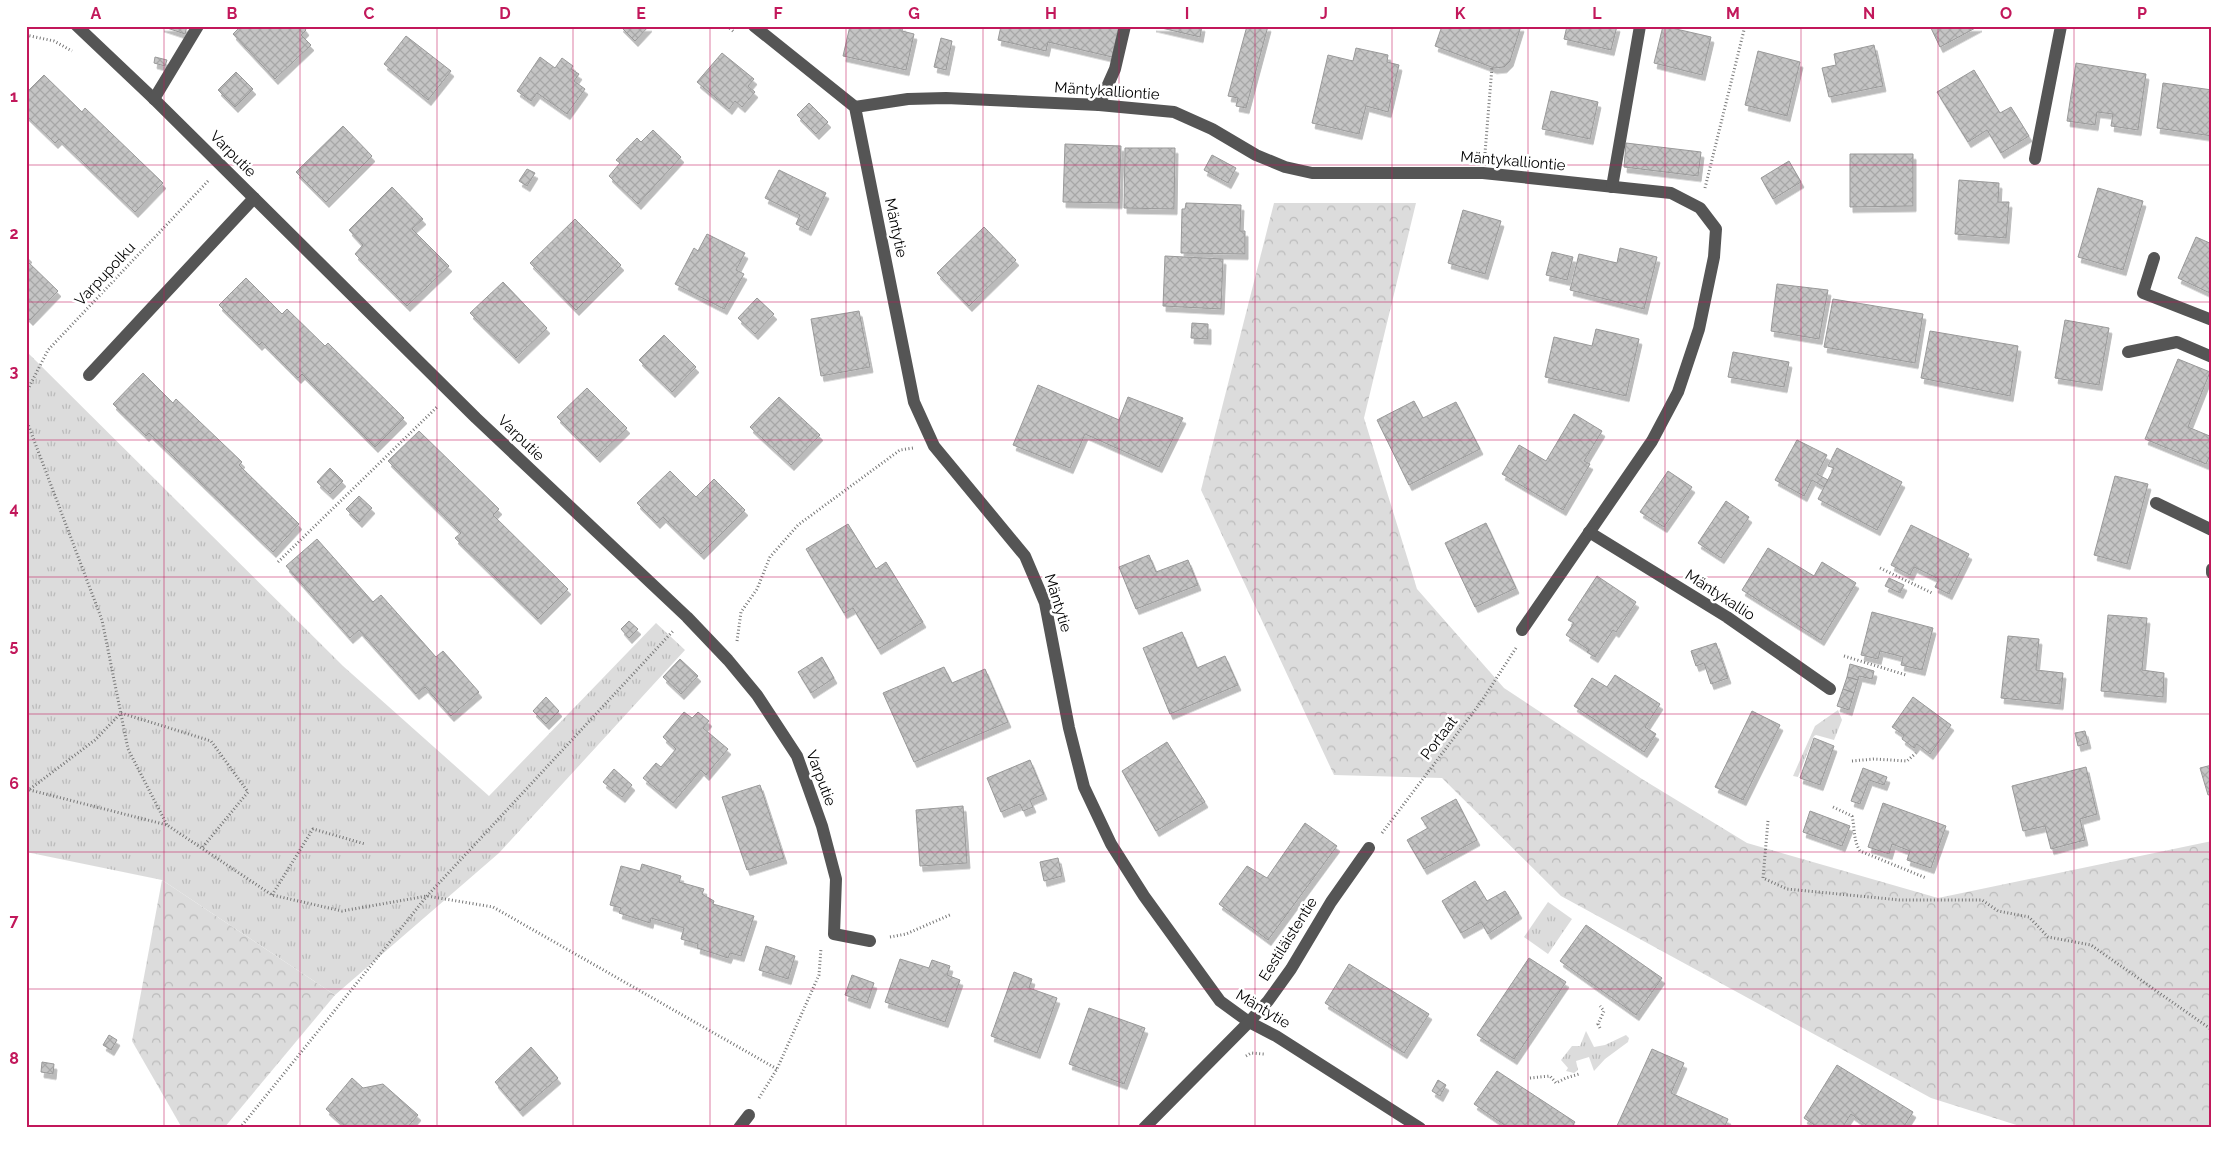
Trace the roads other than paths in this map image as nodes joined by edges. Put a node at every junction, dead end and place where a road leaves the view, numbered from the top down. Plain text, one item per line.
1 (77, 26) edge
2 (198, 26) edge
3 (754, 26) edge
4 (1125, 26) edge
5 (1640, 26) edge
6 (2061, 26) edge
7 (154, 99) junction
8 (1099, 105) junction
9 (855, 107) junction
10 (2035, 159) dead end
11 (1612, 187) junction
12 (254, 198) junction
13 (2154, 258) dead end
14 (2212, 320) edge
15 (2128, 352) dead end
16 (2212, 357) edge
17 (89, 375) dead end
18 (2156, 503) dead end
19 (2212, 530) edge
20 (1588, 532) junction
21 (2212, 568) edge
22 (2212, 573) edge
23 (1522, 630) dead end
24 (1830, 689) dead end
25 (1369, 848) road end
26 (870, 941) road end
27 (1249, 1022) junction
28 (749, 1115) road end
29 (739, 1128) edge
30 (1144, 1128) edge
31 (1420, 1128) edge

1 - 7 street, Varputie
2 - 7 street
3 - 9 street
4 - 8 street
5 - 11 street
6 - 10 street
7 - 12 street, Varputie
8 - 9 street, Mäntykalliontie
8 - 11 street, Mäntykalliontie
9 - 27 street, Mäntytie
11 - 20 street, Mäntykalliontie
12 - 17 street
12 - 26 street, Varputie
13 - 14 street
15 - 16 street
18 - 19 street
20 - 23 street, Mäntykalliontie
20 - 24 street, Mäntykallio
21 - 22 street
25 - 27 street, Eestiläistentie
27 - 30 street, Eestiläistentie
27 - 31 street, Mäntytie
28 - 29 street

